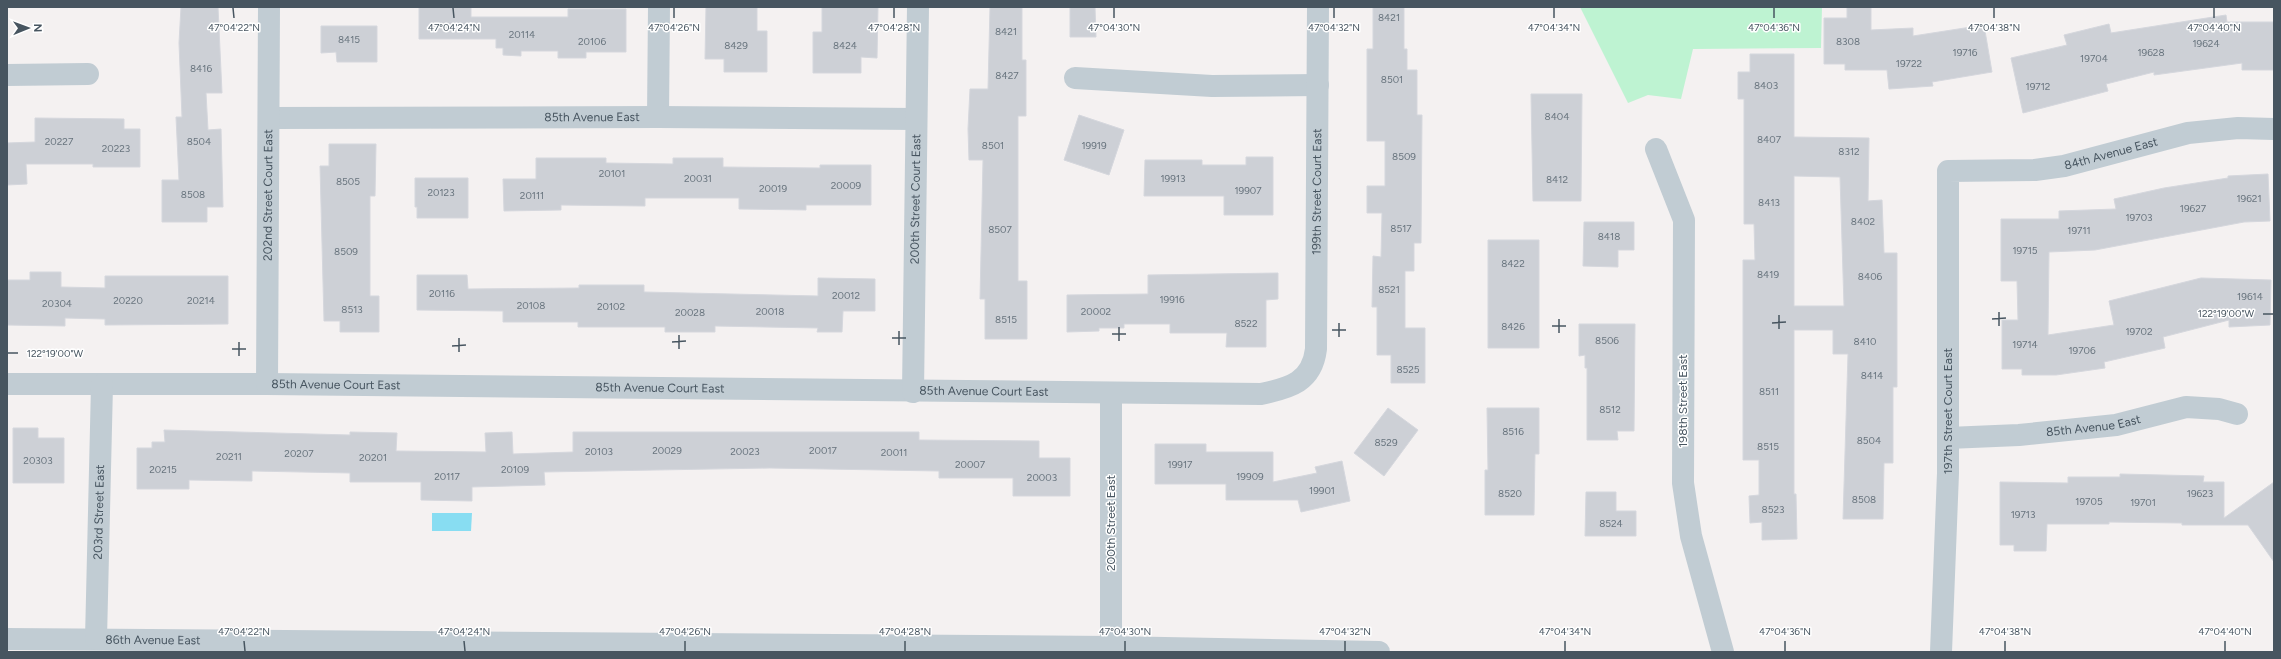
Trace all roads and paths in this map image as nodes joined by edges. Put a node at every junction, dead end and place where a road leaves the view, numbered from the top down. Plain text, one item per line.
1 (269, 7) edge
2 (659, 7) edge
3 (918, 7) edge
4 (1318, 7) edge
5 (7, 74) edge
6 (88, 74) dead end
7 (1075, 78) dead end
8 (1318, 86) junction
9 (658, 117) junction
10 (270, 118) junction
11 (916, 119) junction
12 (2274, 129) edge
13 (1656, 149) dead end
14 (1948, 171) joint
15 (1308, 374) joint
16 (7, 384) edge
17 (267, 384) junction
18 (102, 385) junction
19 (913, 392) junction
20 (1111, 394) junction
21 (2237, 414) dead end
22 (1948, 438) junction
23 (7, 639) edge
24 (96, 639) junction
25 (1111, 650) edge
26 (1379, 652) edge
27 (1723, 652) edge
28 (1941, 652) edge

1 - 10 street, 202nd Street Court East
2 - 9 street
3 - 11 street, 200th Street Court East
4 - 8 street, 199th Street Court East
5 - 6 street
7 - 8 street
8 - 15 street, 199th Street Court East
9 - 10 street, 85th Avenue East
9 - 11 street, 85th Avenue East
10 - 17 street, 202nd Street Court East
11 - 19 street, 200th Street Court East
12 - 14 street, 84th Avenue East
13 - 27 street, 198th Street East
14 - 22 street, 197th Street Court East
15 - 20 street, 85th Avenue Court East
16 - 18 street, 85th Avenue Court East
17 - 18 street, 85th Avenue Court East
17 - 19 street, 85th Avenue Court East
18 - 24 street, 203rd Street East
19 - 20 street, 85th Avenue Court East
20 - 25 street, 200th Street East
21 - 22 street, 85th Avenue East
22 - 28 street, 197th Street Court East
23 - 24 street, 86th Avenue East
24 - 25 street, 86th Avenue East
25 - 26 street, 86th Avenue East

